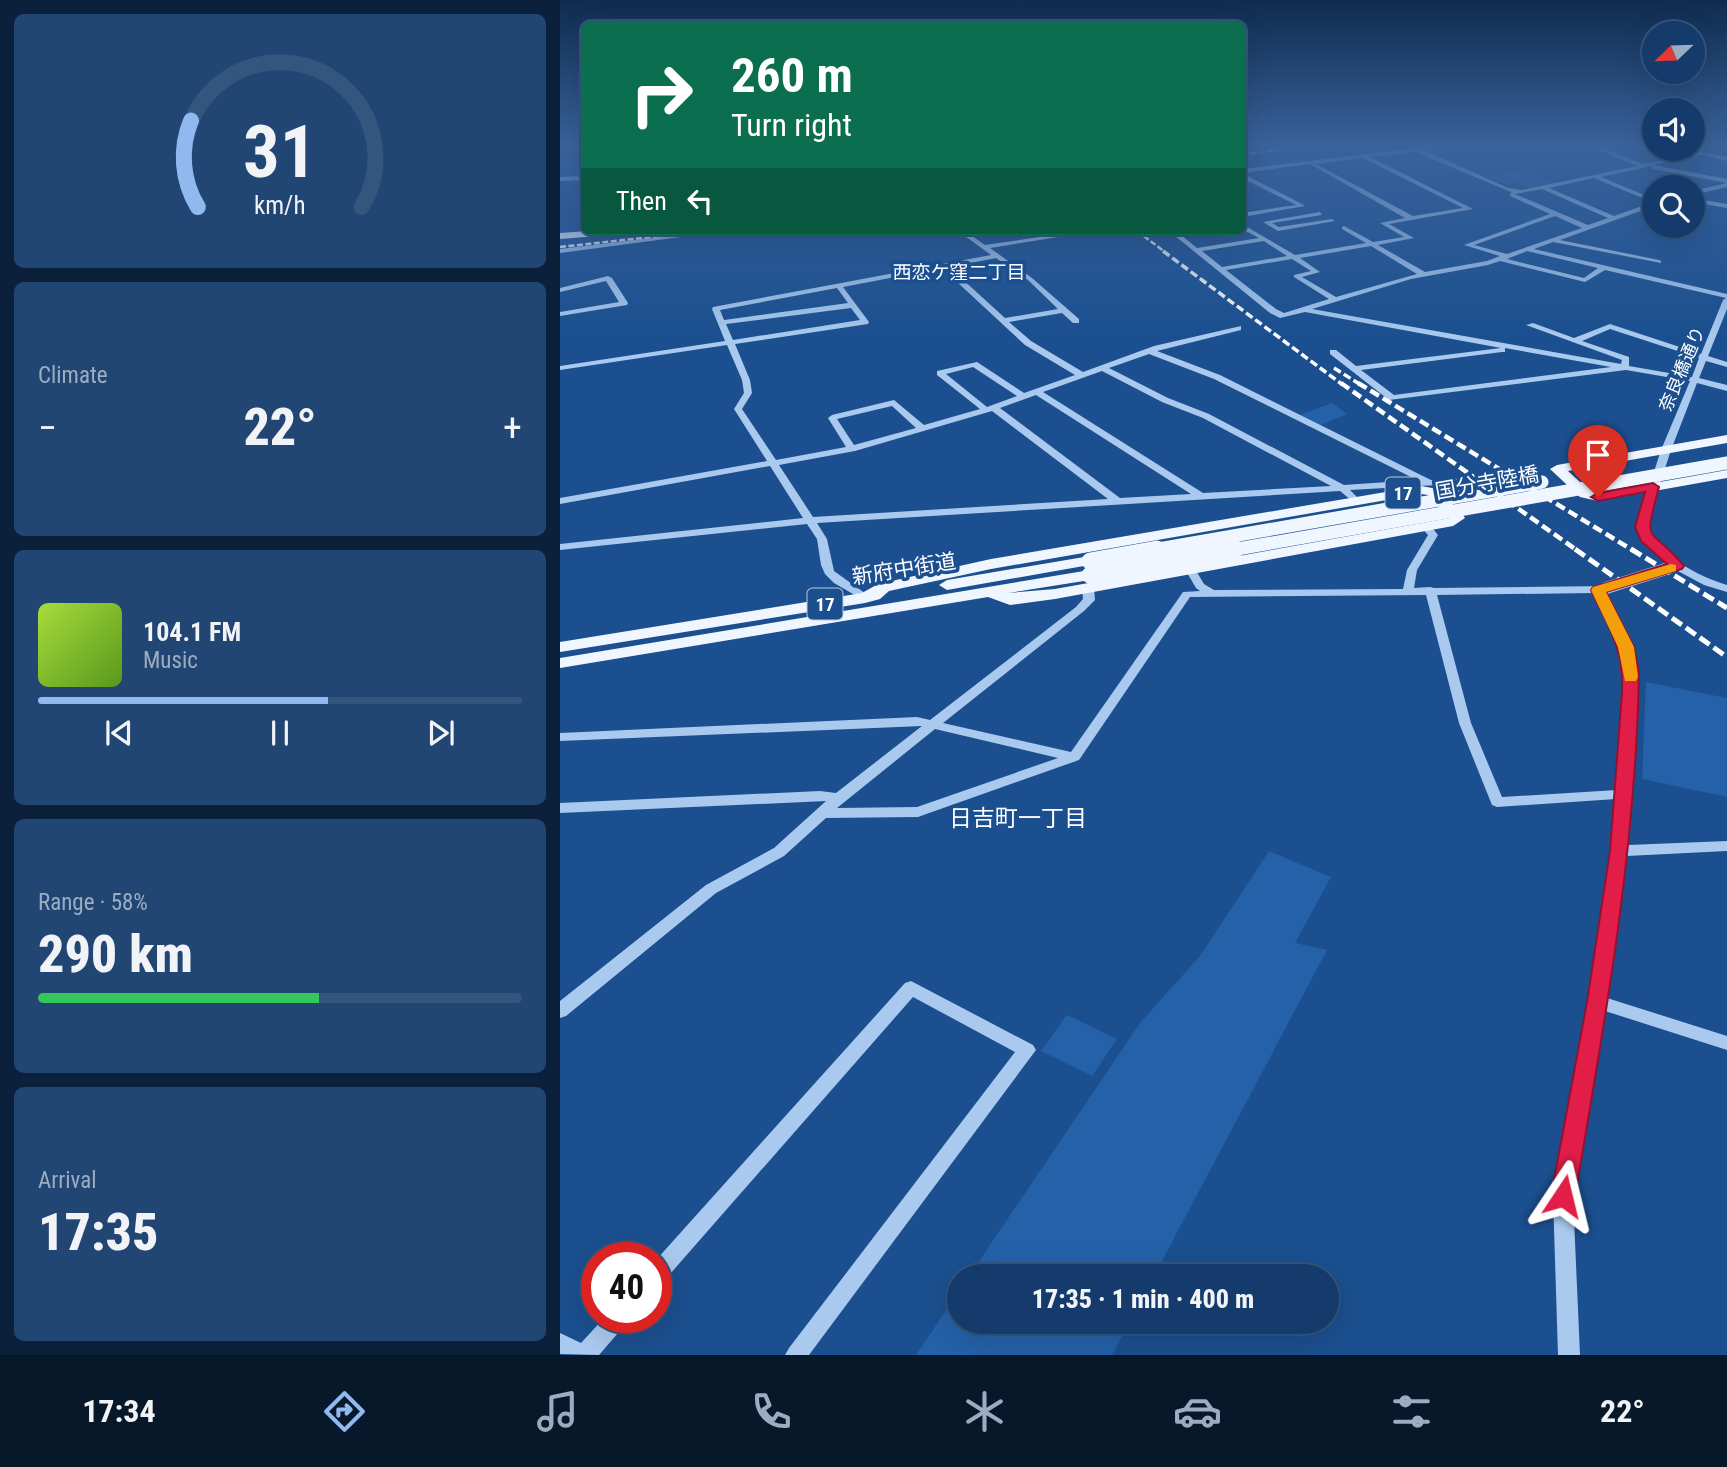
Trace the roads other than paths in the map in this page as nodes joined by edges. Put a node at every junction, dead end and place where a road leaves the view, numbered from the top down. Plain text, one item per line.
1 (1280, 209) edge
2 (1396, 209) edge
3 (1468, 209) edge
4 (1544, 209) edge
5 (1593, 209) edge
6 (1635, 209) edge
7 (1246, 214) edge
8 (1321, 214) dead end
9 (1555, 214) junction
10 (1611, 217) junction
11 (1412, 218) junction
12 (1332, 221) dead end
13 (1586, 227) junction
14 (1246, 228) edge
15 (1344, 228) dead end
16 (581, 234) edge
17 (675, 235) edge
18 (966, 235) edge
19 (1058, 235) edge
20 (1177, 235) edge
21 (560, 236) edge
22 (1265, 239) junction
23 (1551, 240) junction
24 (1371, 244) junction
25 (983, 247) junction
26 (1525, 249) junction
27 (1196, 250) junction
28 (560, 251) edge
29 (996, 256) junction
30 (1292, 257) junction
31 (1503, 258) junction
32 (1659, 262) dead end
33 (944, 265) junction
34 (1604, 267) junction
35 (1220, 269) junction
36 (1423, 274) junction
37 (839, 286) junction
38 (560, 290) edge
39 (1335, 300) junction
40 (1727, 301) edge
41 (853, 305) junction
42 (1064, 310) junction
43 (1304, 310) junction
44 (560, 314) edge
45 (1002, 321) junction
46 (1076, 321) dead end
47 (723, 322) junction
48 (1530, 325) dead end
49 (1717, 326) junction
50 (1238, 328) dead end
51 (1727, 329) edge
52 (730, 341) junction
53 (1574, 341) junction
54 (1513, 349) junction
55 (1150, 351) junction
56 (1333, 352) dead end
57 (1705, 357) junction
58 (1727, 365) edge
59 (560, 368) edge
60 (1356, 368) junction
61 (1625, 368) junction
62 (1105, 369) junction
63 (1083, 376) junction
64 (1696, 380) junction
65 (1727, 388) edge
66 (1037, 392) junction
67 (1023, 396) junction
68 (989, 409) junction
69 (923, 429) junction
70 (1727, 439) edge
71 (852, 449) junction
72 (1666, 450) junction
73 (1727, 451) edge
74 (1727, 463) edge
75 (774, 464) junction
76 (1727, 474) edge
77 (1455, 481) dead end
78 (1429, 482) junction
79 (1341, 487) junction
80 (1653, 487) junction
81 (1200, 496) junction
82 (560, 501) edge
83 (1117, 501) junction
84 (1357, 502) junction
85 (811, 520) junction
86 (1426, 527) junction
87 (560, 547) edge
88 (1673, 567) junction
89 (1191, 571) junction
90 (1089, 575) junction
91 (1602, 589) junction
92 (1727, 589) edge
93 (1408, 590) junction
94 (1430, 590) junction
95 (1210, 592) junction
96 (865, 598) junction
97 (560, 647) edge
98 (560, 661) edge
99 (934, 724) junction
100 (560, 737) edge
101 (1074, 757) junction
102 (1623, 794) junction
103 (839, 798) junction
104 (560, 808) edge
105 (823, 813) junction
106 (1727, 846) edge
107 (1619, 851) junction
108 (1598, 1002) junction
109 (560, 1011) edge
110 (1727, 1043) edge
111 (672, 1257) edge
112 (604, 1333) edge
113 (560, 1343) edge
114 (583, 1355) edge
115 (796, 1355) edge
116 (1569, 1355) edge

1 - 7 street
2 - 11 street
3 - 11 street
4 - 9 street
5 - 10 street
6 - 10 street
8 - 12 street
9 - 13 street
9 - 31 street
10 - 13 street
11 - 24 street
13 - 23 street
14 - 22 street
15 - 24 street
16 - 21 main road
17 - 28 street
18 - 25 street
19 - 25 street
20 - 27 street
22 - 27 street
22 - 30 street
23 - 26 street
23 - 32 street
24 - 30 street
24 - 36 street
25 - 29 street
26 - 31 street
26 - 34 street
27 - 35 street
29 - 33 street
29 - 42 street
30 - 35 street
30 - 39 street
31 - 34 street
31 - 36 street
33 - 37 street
33 - 45 street
34 - 40 street
35 - 43 street
36 - 39 street
37 - 41 street
37 - 47 street
38 - 44 street
39 - 43 street
40 - 49 street, 奈良橋通り
41 - 47 street
41 - 52 street
42 - 45 street
42 - 46 street
43 - 54 street
45 - 63 street
47 - 52 street
48 - 53 street
49 - 51 street
49 - 57 street, 奈良橋通り
50 - 55 street
52 - 59 street
52 - 75 street
53 - 57 street
53 - 61 street
54 - 60 street
54 - 61 street
55 - 62 street
55 - 78 street
56 - 60 street
57 - 58 street
57 - 64 street, 奈良橋通り
60 - 61 street
61 - 64 street
62 - 63 street
62 - 79 street
63 - 66 street
64 - 65 street
64 - 72 street, 奈良橋通り
66 - 67 street
66 - 81 street
67 - 68 street
67 - 68 street
68 - 69 street
68 - 83 street
69 - 71 street
69 - 71 street
70 - 72 main road
71 - 75 street
72 - 80 street
72 - 80 main road
73 - 90 main road, 国分寺陸橋 / 17, bridge
74 - 90 main road, 国分寺陸橋 / 17, bridge
75 - 82 street
75 - 85 street
76 - 80 main road
77 - 78 street
78 - 79 street
79 - 81 street
79 - 84 street
80 - 88 street
81 - 83 street
83 - 85 street
84 - 86 main road, 17
84 - 96 main road, 17
85 - 87 street
85 - 96 street
86 - 89 main road, 17
86 - 93 street
88 - 91 street, bridge
88 - 92 street
89 - 90 main road, 17
89 - 95 street
90 - 96 main road, 新府中街道 / 17
90 - 98 main road, 新府中街道 / 17
90 - 99 street
91 - 94 street
91 - 102 street
93 - 94 street
93 - 95 street
94 - 102 street
95 - 101 street
96 - 97 main road, 新府中街道 / 17
99 - 100 street
99 - 101 street
99 - 103 street
101 - 105 street
102 - 107 street
103 - 104 street
103 - 105 street
105 - 109 street
106 - 107 street
107 - 108 street
108 - 110 street
108 - 116 street
111 - 115 street
112 - 114 street
113 - 114 street

